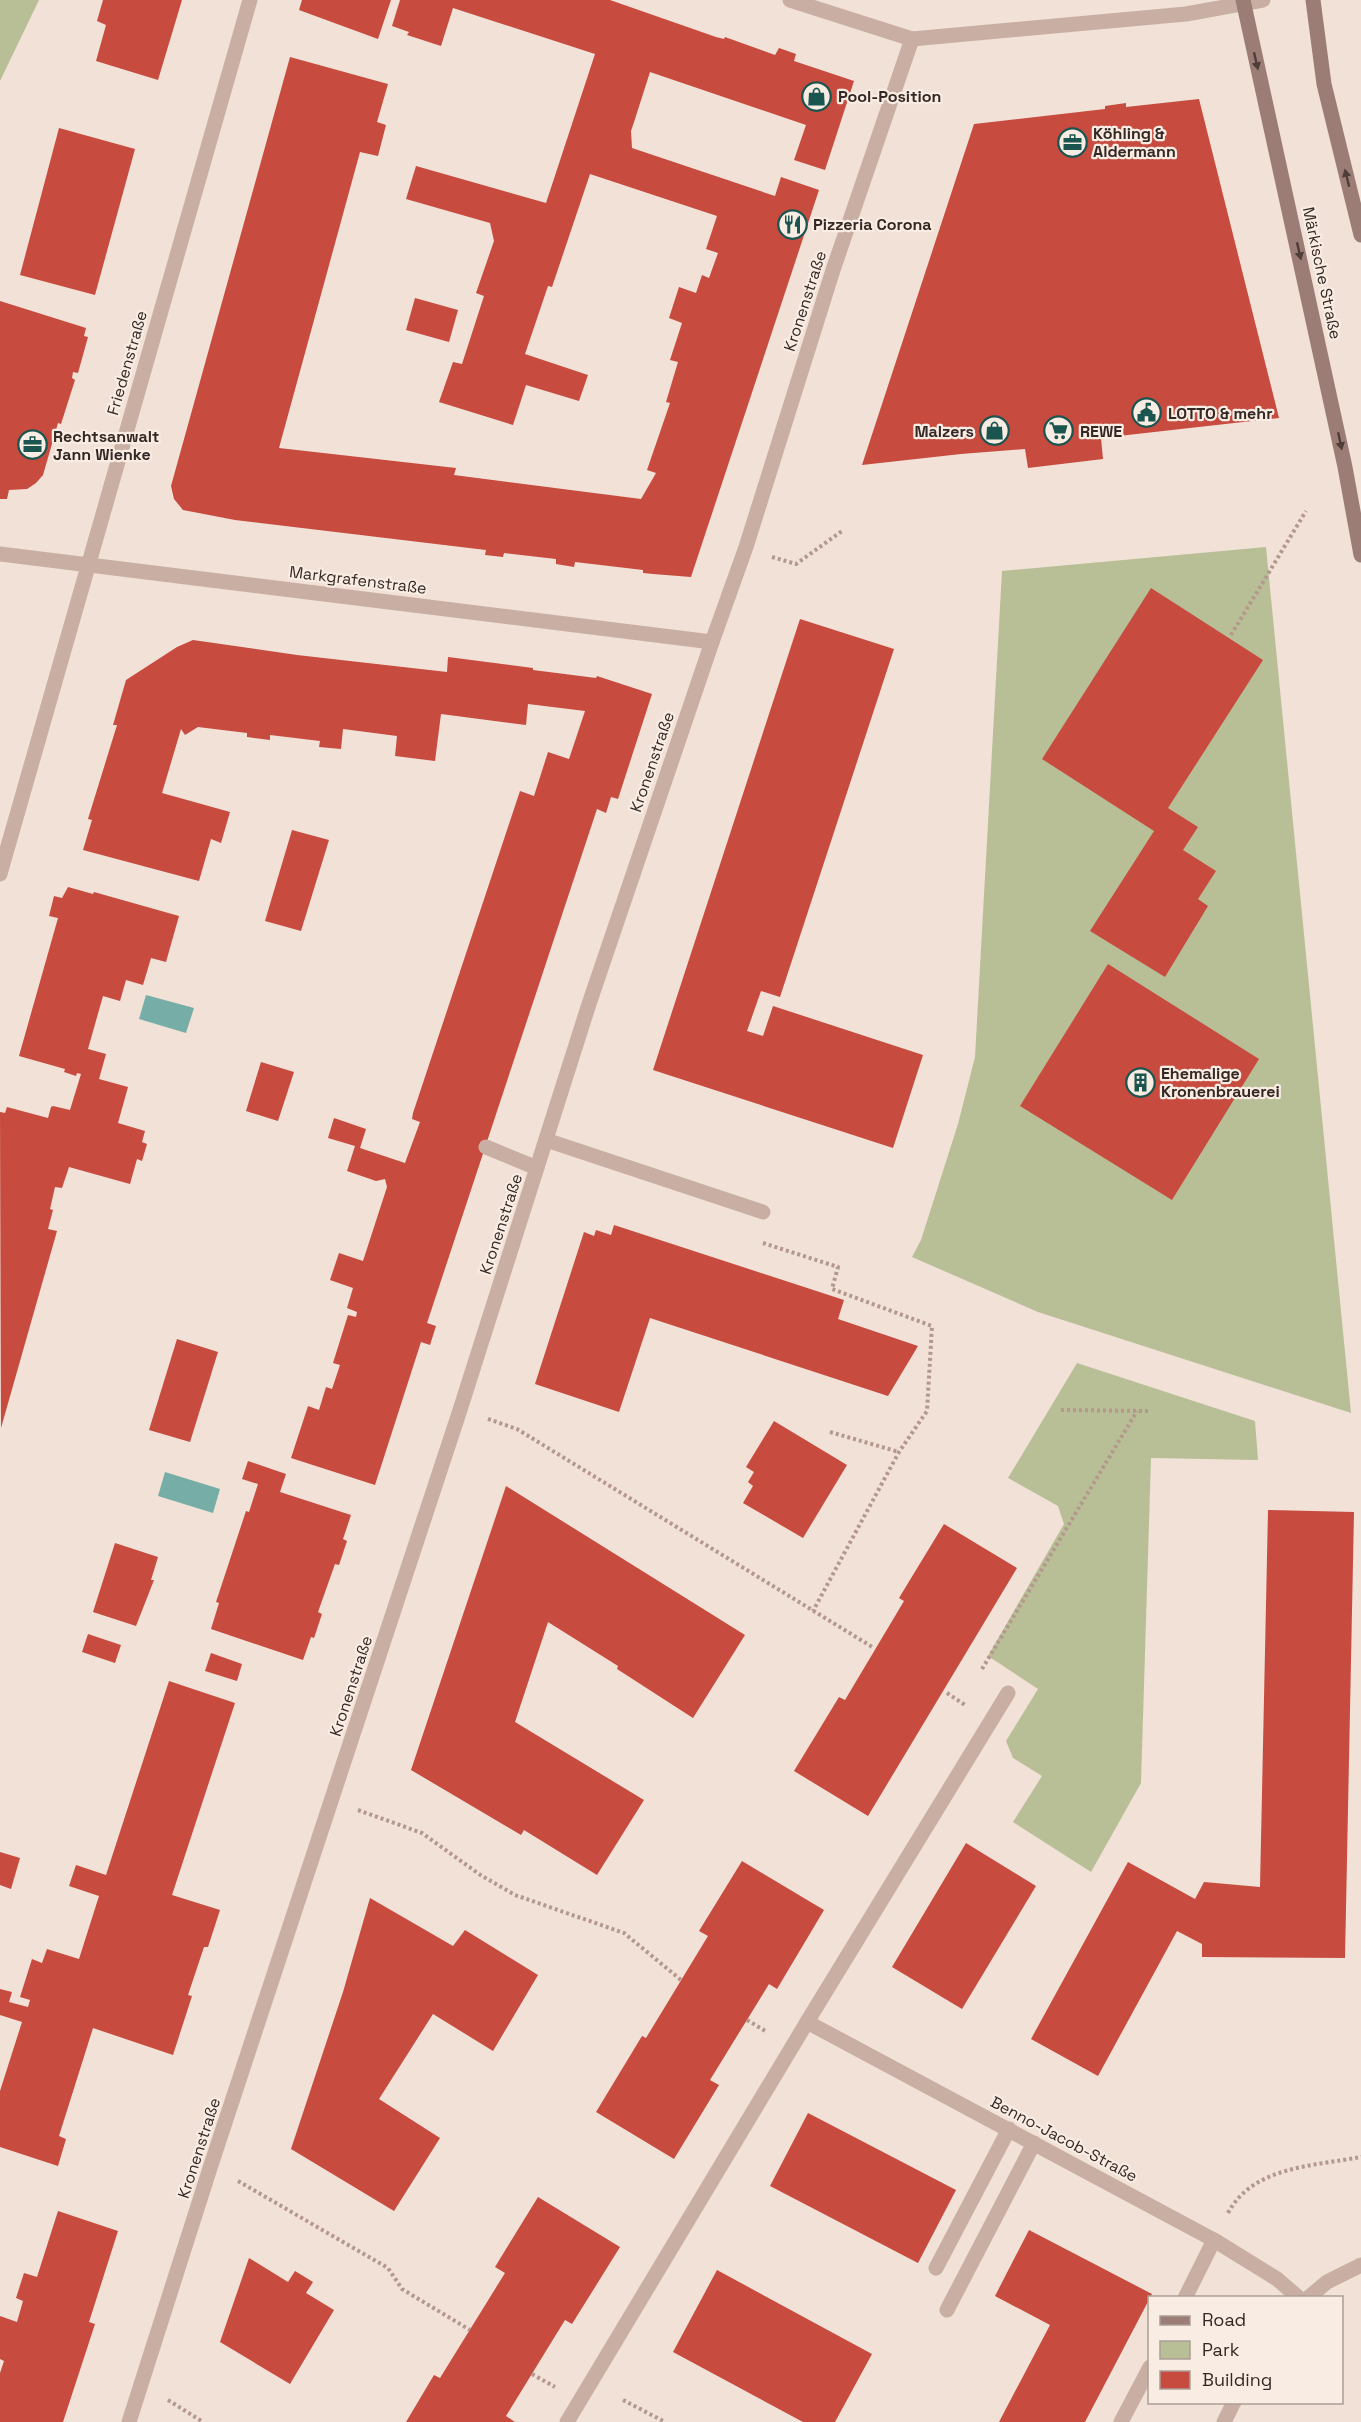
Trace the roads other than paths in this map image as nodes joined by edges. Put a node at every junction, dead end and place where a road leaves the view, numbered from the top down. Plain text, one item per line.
1 (250, 0) edge
2 (790, 0) edge
3 (1263, 0) edge
4 (1312, 0) edge
5 (1243, 2) edge
6 (912, 39) junction
7 (1361, 235) edge
8 (0, 554) edge
9 (1361, 555) edge
10 (87, 564) junction
11 (712, 642) junction
12 (0, 874) edge
13 (546, 1140) junction
14 (486, 1147) dead end
15 (537, 1168) junction
16 (763, 1212) dead end
17 (1008, 1693) dead end
18 (807, 2022) junction
19 (1009, 2129) junction
20 (1034, 2143) junction
21 (1214, 2240) junction
22 (1361, 2265) edge
23 (936, 2268) dead end
24 (1186, 2296) edge
25 (1297, 2296) edge
26 (1310, 2296) edge
27 (947, 2310) dead end
28 (1148, 2369) edge
29 (1233, 2404) edge
30 (129, 2422) edge
31 (567, 2422) edge
32 (1121, 2422) edge
33 (1224, 2422) edge

1 - 10 street, Friedenstraße
2 - 6 street
3 - 5 street
7 -> 4 main road
5 - 6 street
5 -> 9 main road, Märkische Straße
6 - 11 street, Kronenstraße
8 - 10 street, Markgrafenstraße
10 - 11 street, Markgrafenstraße
10 - 12 street, Friedenstraße
11 - 13 street, Kronenstraße
13 - 15 street, Kronenstraße
13 - 16 street
14 - 15 street
15 - 30 street, Kronenstraße
17 - 18 street
18 - 19 street, Benno-Jacob-Straße
18 - 31 street
19 - 20 street, Benno-Jacob-Straße
19 - 23 street
20 - 21 street, Benno-Jacob-Straße
20 - 27 street
21 - 24 street
21 - 25 street, Benno-Jacob-Straße
22 - 26 street
28 - 32 street
29 - 33 street

